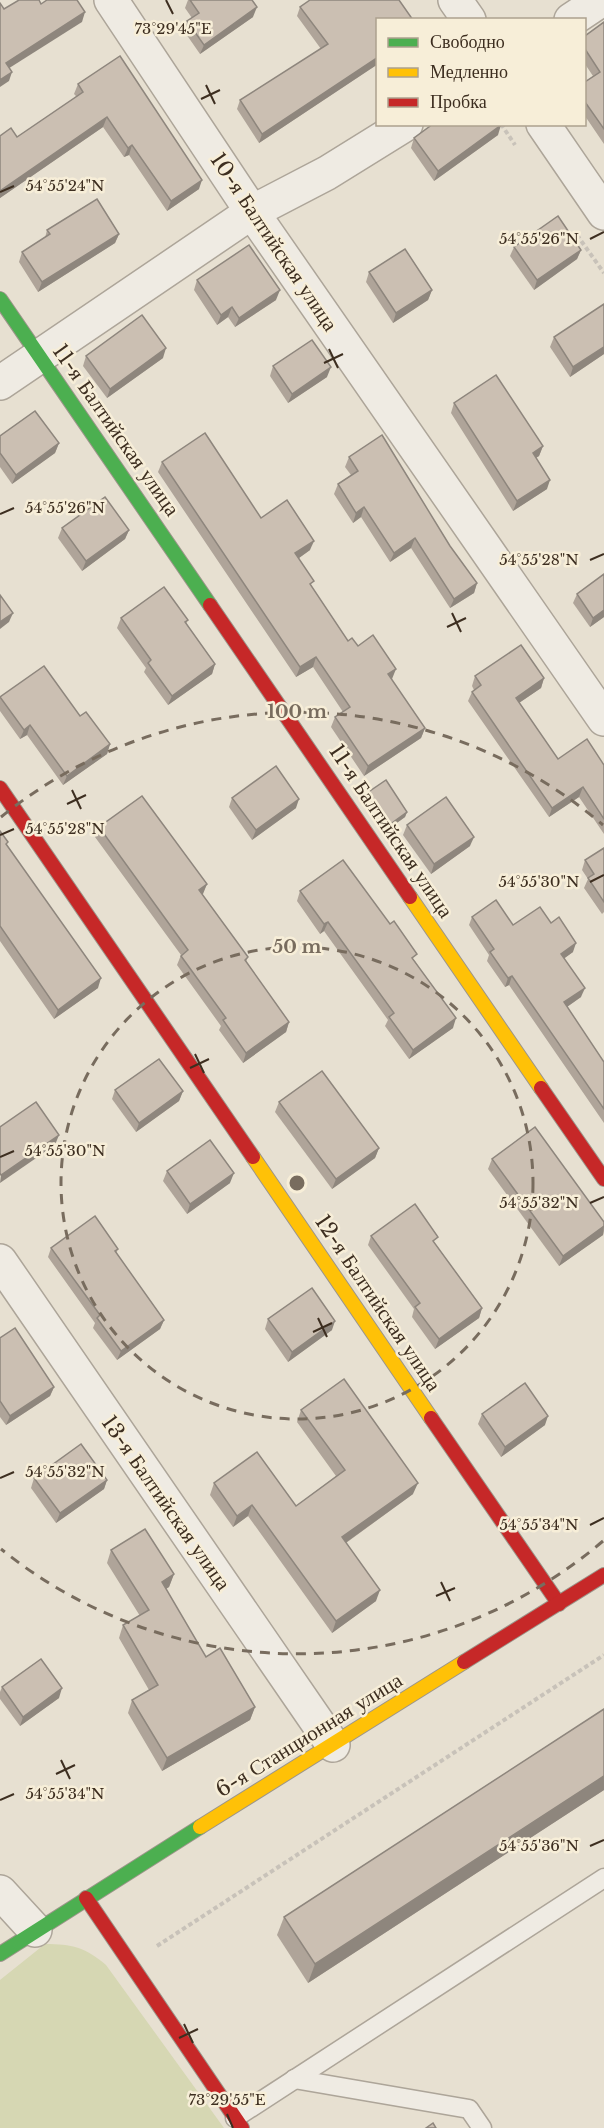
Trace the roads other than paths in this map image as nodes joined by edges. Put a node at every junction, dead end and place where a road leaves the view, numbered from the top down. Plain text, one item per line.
1 (111, 0) edge
2 (455, 0) edge
3 (601, 0) edge
4 (468, 18) edge
5 (574, 18) edge
6 (403, 126) edge
7 (544, 126) edge
8 (252, 212) junction
9 (604, 213) edge
10 (0, 299) edge
11 (40, 357) junction
12 (0, 383) edge
13 (604, 719) edge
14 (0, 788) edge
15 (604, 1179) edge
16 (0, 1261) edge
17 (604, 1575) edge
18 (559, 1604) junction
19 (333, 1745) junction
20 (604, 1878) edge
21 (0, 1892) edge
22 (86, 1898) junction
23 (35, 1930) junction
24 (0, 1954) edge
25 (294, 2079) junction
26 (238, 2123) edge
27 (482, 2128) edge

1 - 8 street, 10-я Балтийская улица
2 - 4 street
3 - 5 street
6 - 8 street
7 - 9 street
8 - 11 street
8 - 13 street, 10-я Балтийская улица
10 - 11 street, 11-я Балтийская улица
11 - 12 street
11 - 15 street, 11-я Балтийская улица
14 - 18 street, 12-я Балтийская улица
16 - 19 street, 13-я Балтийская улица
17 - 18 street, 6-я Станционная улица
18 - 19 street, 6-я Станционная улица
19 - 22 street, 6-я Станционная улица
20 - 25 lane
21 - 23 street
22 - 23 street, 6-я Станционная улица
22 - 26 street
23 - 24 street, 6-я Станционная улица
25 - 26 lane
25 - 27 lane

